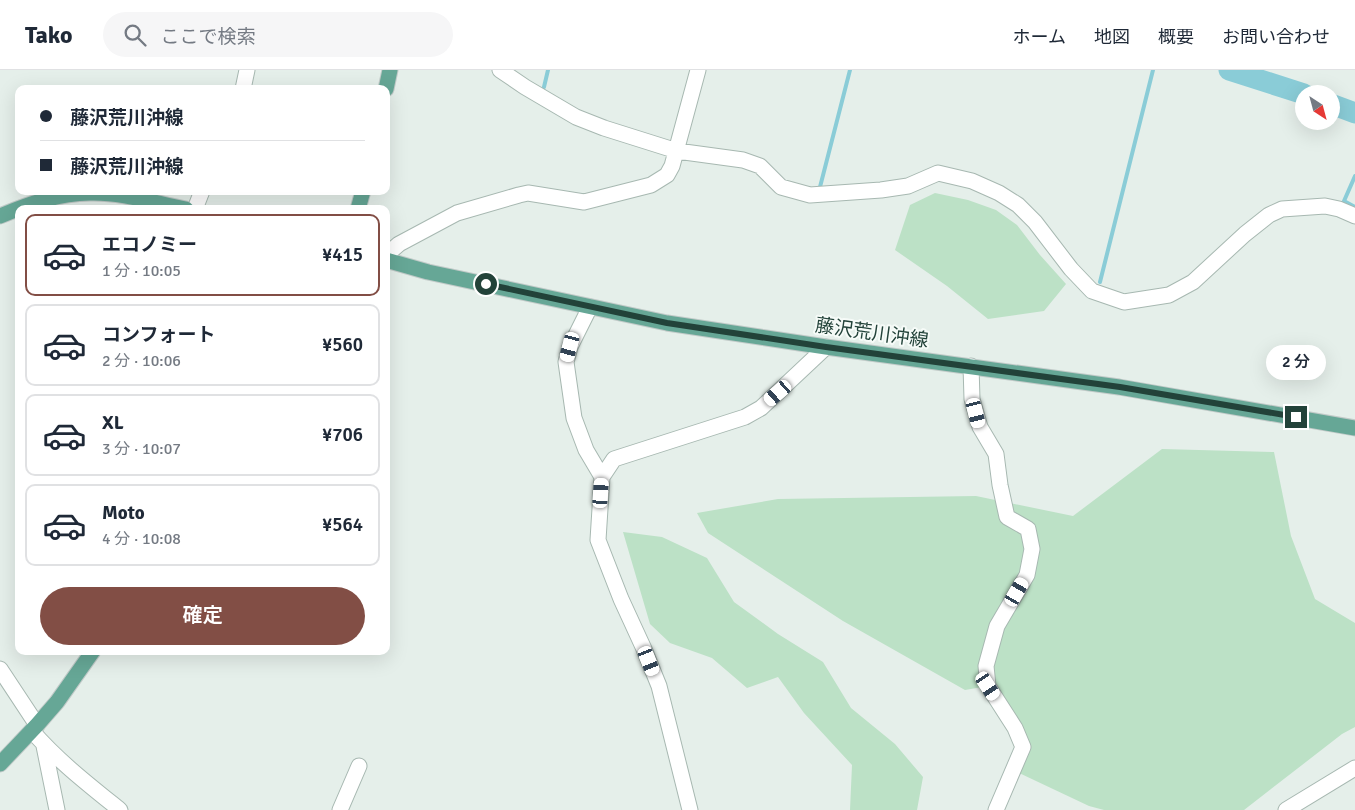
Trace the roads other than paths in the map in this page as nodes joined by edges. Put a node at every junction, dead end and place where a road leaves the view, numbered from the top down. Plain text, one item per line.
1 (247, 70) edge
2 (390, 70) edge
3 (500, 70) edge
4 (698, 70) edge
5 (244, 85) edge
6 (387, 85) edge
7 (677, 150) junction
8 (76, 195) edge
9 (118, 195) edge
10 (25, 205) edge
11 (167, 205) edge
12 (15, 209) edge
13 (0, 216) edge
14 (1355, 216) edge
15 (390, 253) edge
16 (390, 261) edge
17 (590, 307) junction
18 (826, 347) junction
19 (971, 366) junction
20 (1355, 428) edge
21 (602, 477) junction
22 (89, 655) edge
23 (0, 669) edge
24 (35, 728) junction
25 (44, 746) junction
26 (0, 764) edge
27 (359, 766) dead end
28 (1355, 769) edge
29 (57, 810) edge
30 (120, 810) edge
31 (340, 810) edge
32 (690, 810) edge
33 (996, 810) edge
34 (1286, 810) edge

1 - 5 street
2 - 6 main road
3 - 7 street
4 - 7 street
7 - 14 street
7 - 15 street
8 - 10 main road
9 - 11 main road
12 - 13 main road
16 - 17 main road, 藤沢荒川沖線
17 - 18 main road, 藤沢荒川沖線
17 - 21 street
18 - 19 main road, 藤沢荒川沖線
18 - 21 street
19 - 20 main road, 藤沢荒川沖線
19 - 33 street
21 - 32 street
22 - 24 main road
23 - 24 street
24 - 25 street
24 - 26 main road
25 - 29 street
25 - 30 street
27 - 31 street
28 - 34 street

